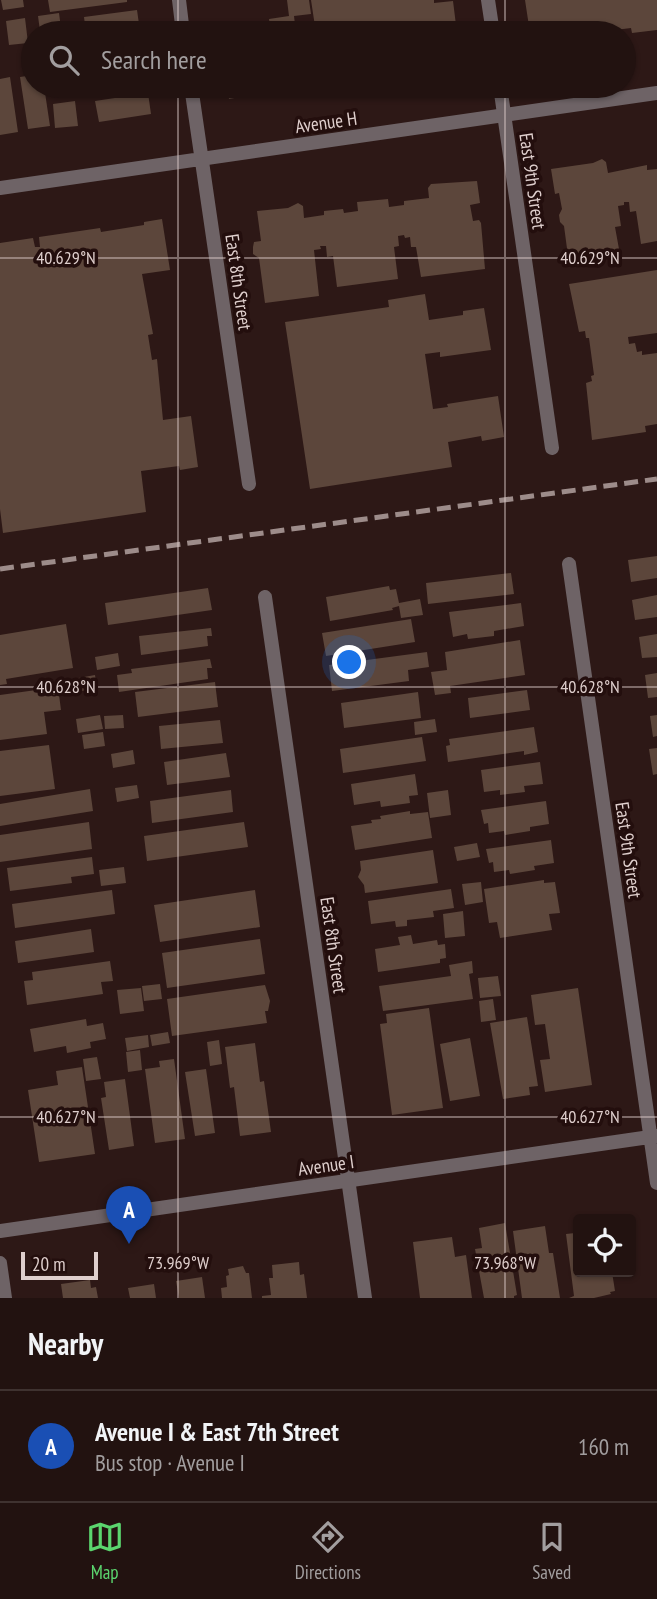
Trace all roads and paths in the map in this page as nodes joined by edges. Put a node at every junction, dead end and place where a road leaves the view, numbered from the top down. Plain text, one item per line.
1 (179, 0) edge
2 (488, 0) edge
3 (182, 21) edge
4 (491, 21) edge
5 (657, 93) edge
6 (636, 96) edge
7 (193, 98) edge
8 (502, 98) edge
9 (624, 98) edge
10 (504, 116) junction
11 (202, 159) junction
12 (0, 188) edge
13 (552, 449) dead end
14 (248, 484) dead end
15 (569, 564) dead end
16 (265, 597) dead end
17 (654, 1137) edge
18 (348, 1181) junction
19 (657, 1183) edge
20 (0, 1231) edge
21 (0, 1263) edge
22 (5, 1298) edge
23 (365, 1298) edge

1 - 3 street
2 - 4 street
5 - 6 street, Avenue H
7 - 11 street, East 8th Street
8 - 10 street, East 9th Street
9 - 10 street, Avenue H
10 - 11 street, Avenue H
10 - 13 street, East 9th Street
11 - 12 street, Avenue H
11 - 14 street, East 8th Street
15 - 17 street, East 9th Street
16 - 18 street, East 8th Street
17 - 18 street, Avenue I
17 - 19 street, East 9th Street
18 - 20 street, Avenue I
18 - 23 street, East 8th Street
21 - 22 street

